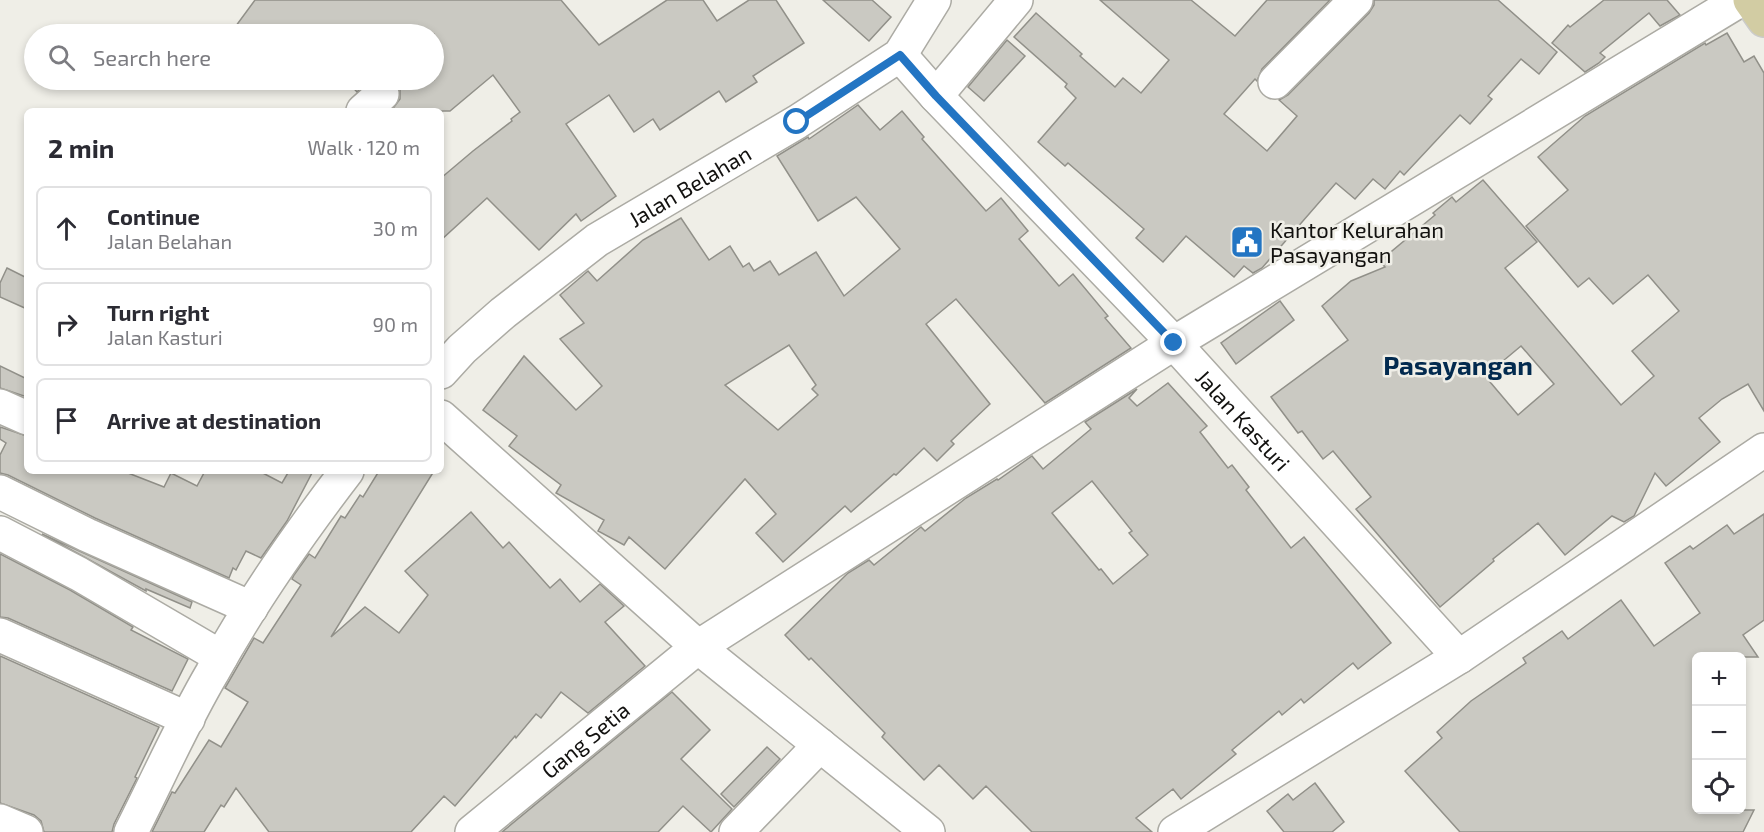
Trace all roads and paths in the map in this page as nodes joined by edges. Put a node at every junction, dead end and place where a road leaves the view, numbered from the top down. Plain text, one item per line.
1 (934, 0) edge
2 (1016, 0) edge
3 (1356, 0) edge
4 (1740, 0) edge
5 (1750, 0) edge
6 (1764, 20) edge
7 (900, 55) junction
8 (1275, 82) dead end
9 (936, 96) junction
10 (1174, 343) junction
11 (444, 369) edge
12 (0, 406) edge
13 (24, 417) edge
14 (444, 420) edge
15 (1764, 450) edge
16 (344, 474) edge
17 (0, 492) edge
18 (0, 533) edge
19 (251, 608) junction
20 (0, 635) edge
21 (698, 647) junction
22 (220, 657) junction
23 (1459, 657) junction
24 (188, 719) junction
25 (820, 745) junction
26 (0, 822) edge
27 (26, 832) edge
28 (131, 832) edge
29 (472, 832) edge
30 (736, 832) edge
31 (928, 832) edge
32 (1175, 832) edge

1 - 7 street, Jalan Belahan
2 - 9 street
3 - 8 street
4 - 10 street, Gang Setia
5 - 6 main road
7 - 9 street, Jalan Kasturi
7 - 11 street, Jalan Belahan
9 - 10 street, Jalan Kasturi
10 - 21 street, Gang Setia
10 - 23 street, Jalan Kasturi
12 - 13 street
14 - 21 street
15 - 23 street
16 - 19 street
17 - 19 street
18 - 22 street
19 - 22 street
20 - 24 street
21 - 25 street
21 - 29 street, Gang Setia
22 - 24 street
23 - 32 street
24 - 28 street
25 - 30 street
25 - 31 street
26 - 27 street

